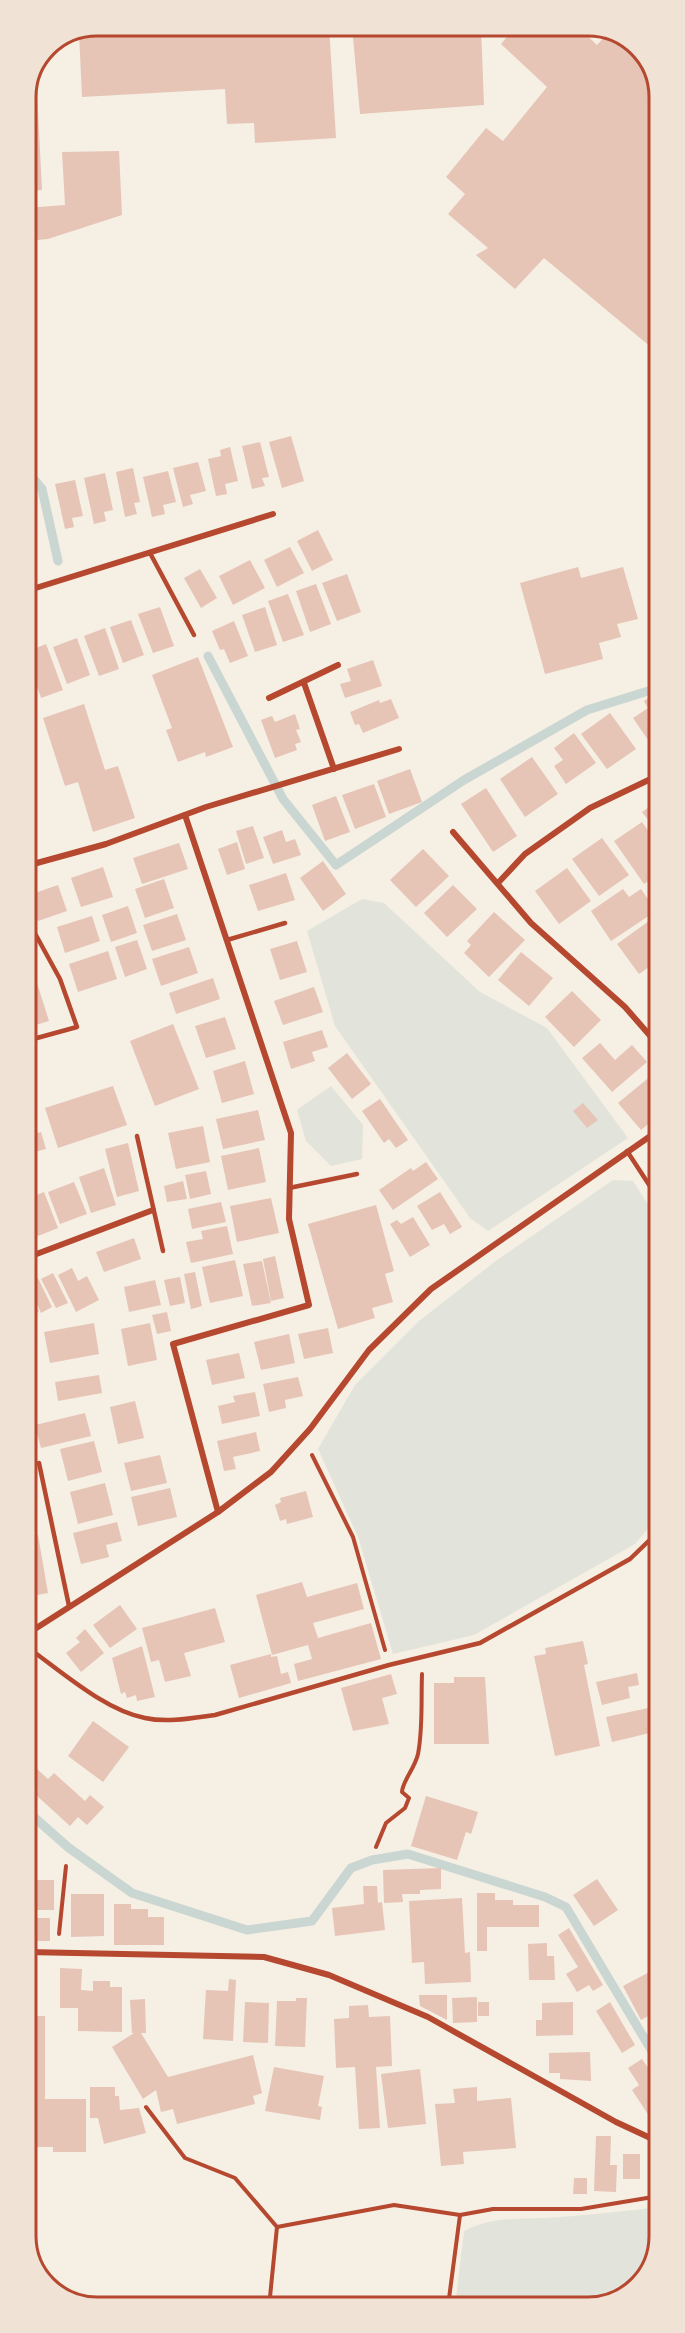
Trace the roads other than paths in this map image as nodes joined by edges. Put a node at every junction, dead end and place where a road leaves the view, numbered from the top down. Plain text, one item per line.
1 (273, 514) dead end
2 (150, 553) junction
3 (36, 588) edge
4 (194, 635) dead end
5 (338, 665) dead end
6 (304, 683) junction
7 (269, 698) dead end
8 (399, 749) dead end
9 (334, 769) junction
10 (649, 779) edge
11 (185, 815) junction
12 (453, 832) dead end
13 (36, 863) edge
14 (498, 883) junction
15 (285, 923) dead end
16 (36, 935) edge
17 (227, 940) junction
18 (649, 1035) edge
19 (36, 1038) edge
20 (137, 1136) dead end
21 (649, 1137) edge
22 (627, 1151) junction
23 (357, 1174) dead end
24 (649, 1185) edge
25 (290, 1188) junction
26 (153, 1210) junction
27 (163, 1251) dead end
28 (36, 1254) edge
29 (39, 1463) dead end
30 (218, 1512) junction
31 (649, 1541) edge
32 (69, 1606) junction
33 (36, 1628) edge
34 (36, 1653) edge
35 (36, 1952) edge
36 (649, 2137) edge

1 - 2 street
2 - 3 street
2 - 4 lane
5 - 6 street
6 - 7 street
6 - 9 street
8 - 9 street
9 - 11 street
10 - 14 street
11 - 13 street
11 - 17 street
12 - 14 street
14 - 18 street
15 - 17 lane
16 - 19 lane
17 - 25 street
20 - 26 lane
21 - 22 street
22 - 24 lane
22 - 30 street
23 - 25 lane
25 - 30 street
26 - 27 lane
26 - 28 street
29 - 32 lane
30 - 32 street
31 - 34 lane
32 - 33 street
35 - 36 street

